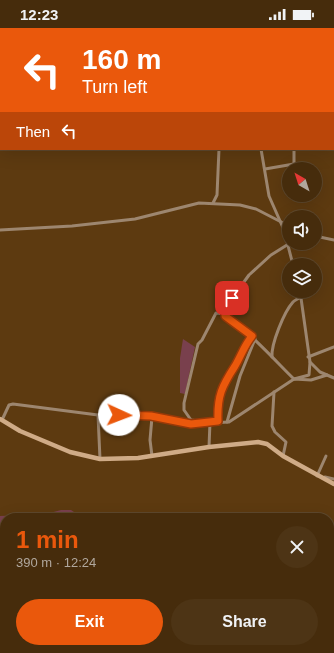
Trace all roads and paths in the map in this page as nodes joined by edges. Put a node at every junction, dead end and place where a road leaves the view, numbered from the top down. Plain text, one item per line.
1 (219, 150) edge
2 (261, 150) edge
3 (294, 150) edge
4 (265, 170) junction
5 (213, 203) junction
6 (281, 222) junction
7 (282, 226) edge
8 (0, 230) edge
9 (322, 237) edge
10 (334, 240) edge
11 (282, 248) edge
12 (299, 298) edge
13 (301, 298) edge
14 (225, 316) junction
15 (252, 336) junction
16 (254, 339) junction
17 (334, 347) edge
18 (272, 357) junction
19 (308, 357) junction
20 (310, 362) junction
21 (327, 375) junction
22 (334, 378) edge
23 (294, 379) junction
24 (274, 392) junction
25 (98, 415) junction
26 (152, 417) junction
27 (1, 420) edge
28 (218, 421) junction
29 (209, 422) junction
30 (227, 422) junction
31 (210, 447) junction
32 (152, 456) junction
33 (284, 456) junction
34 (326, 456) dead end
35 (100, 459) junction
36 (317, 476) junction
37 (334, 479) edge
38 (334, 484) edge

1 - 5 street
2 - 4 street
3 - 4 street
4 - 6 street
5 - 6 street
5 - 8 street
6 - 7 street
9 - 10 street
11 - 14 street
12 - 18 street
13 - 19 street
14 - 15 street
14 - 29 street
15 - 16 street
15 - 28 street
16 - 18 street
16 - 30 street
17 - 19 street
18 - 23 street
19 - 20 street
20 - 21 street
20 - 23 street
21 - 22 street
21 - 23 street
23 - 24 street
24 - 30 street
24 - 33 street
25 - 26 street
25 - 27 street
25 - 35 street
26 - 29 street
26 - 32 street
27 - 35 main road
28 - 29 street
28 - 30 street
29 - 31 street
31 - 32 main road
31 - 33 main road
32 - 35 main road
33 - 36 main road
34 - 36 street
36 - 37 street
36 - 38 main road

